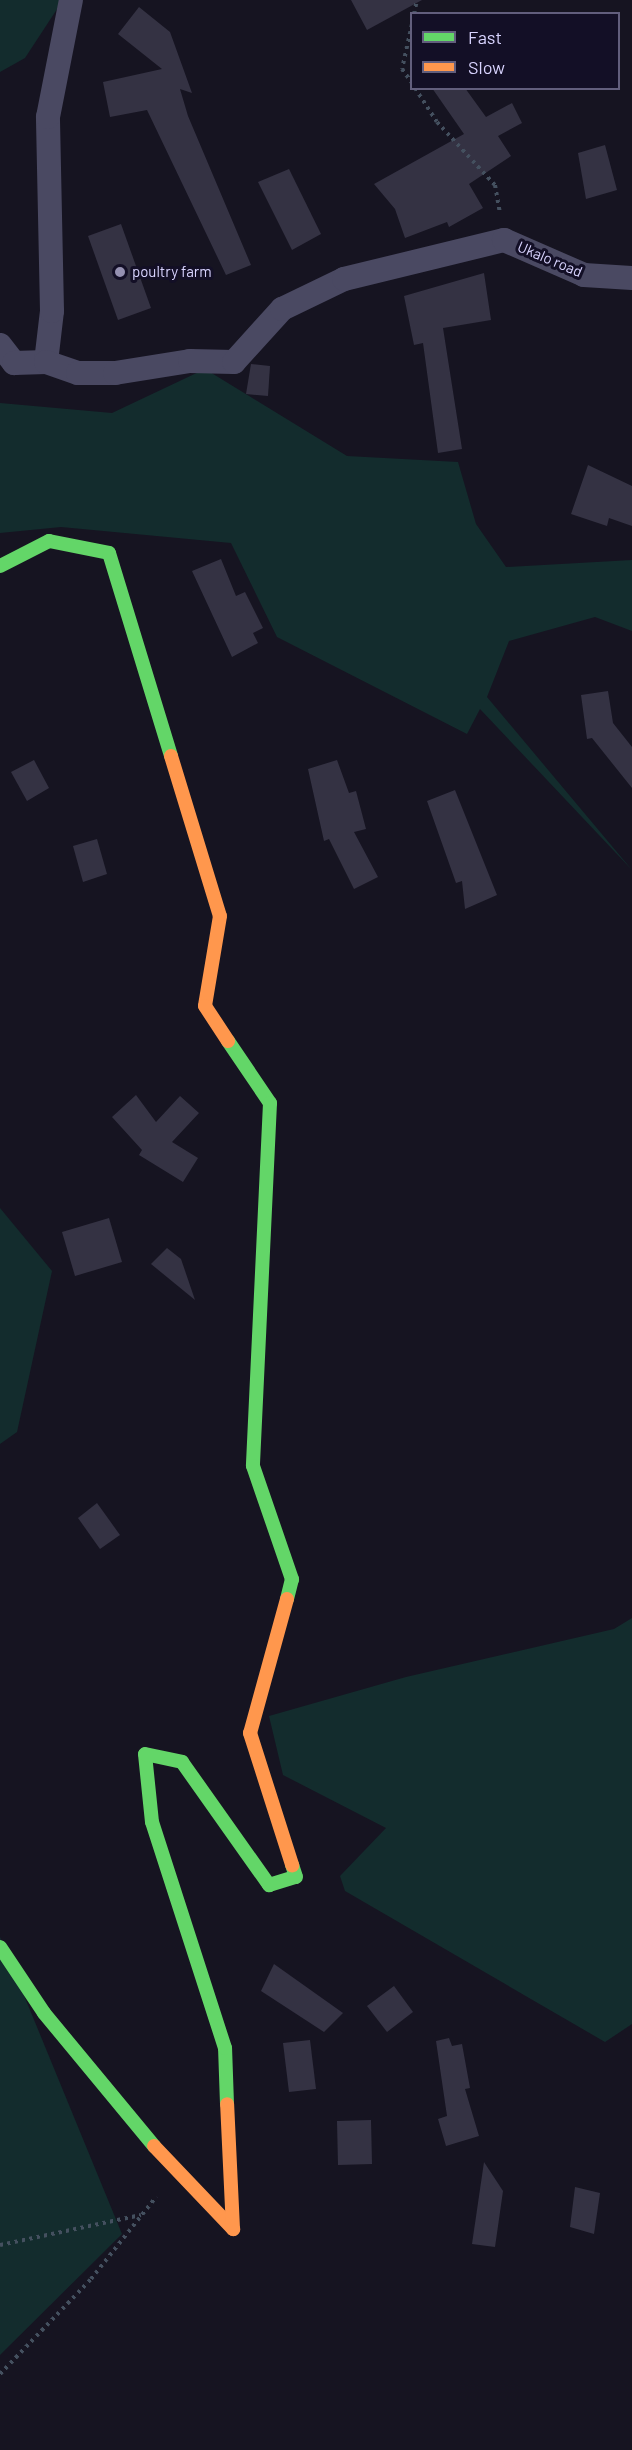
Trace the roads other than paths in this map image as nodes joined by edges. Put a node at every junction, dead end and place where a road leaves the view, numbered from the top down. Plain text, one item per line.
1 (71, 0) edge
2 (632, 278) edge
3 (0, 345) edge
4 (46, 362) junction
5 (0, 566) edge
6 (0, 1947) edge

1 - 4 street
2 - 4 street, Ukalo road
3 - 4 street
5 - 6 street

